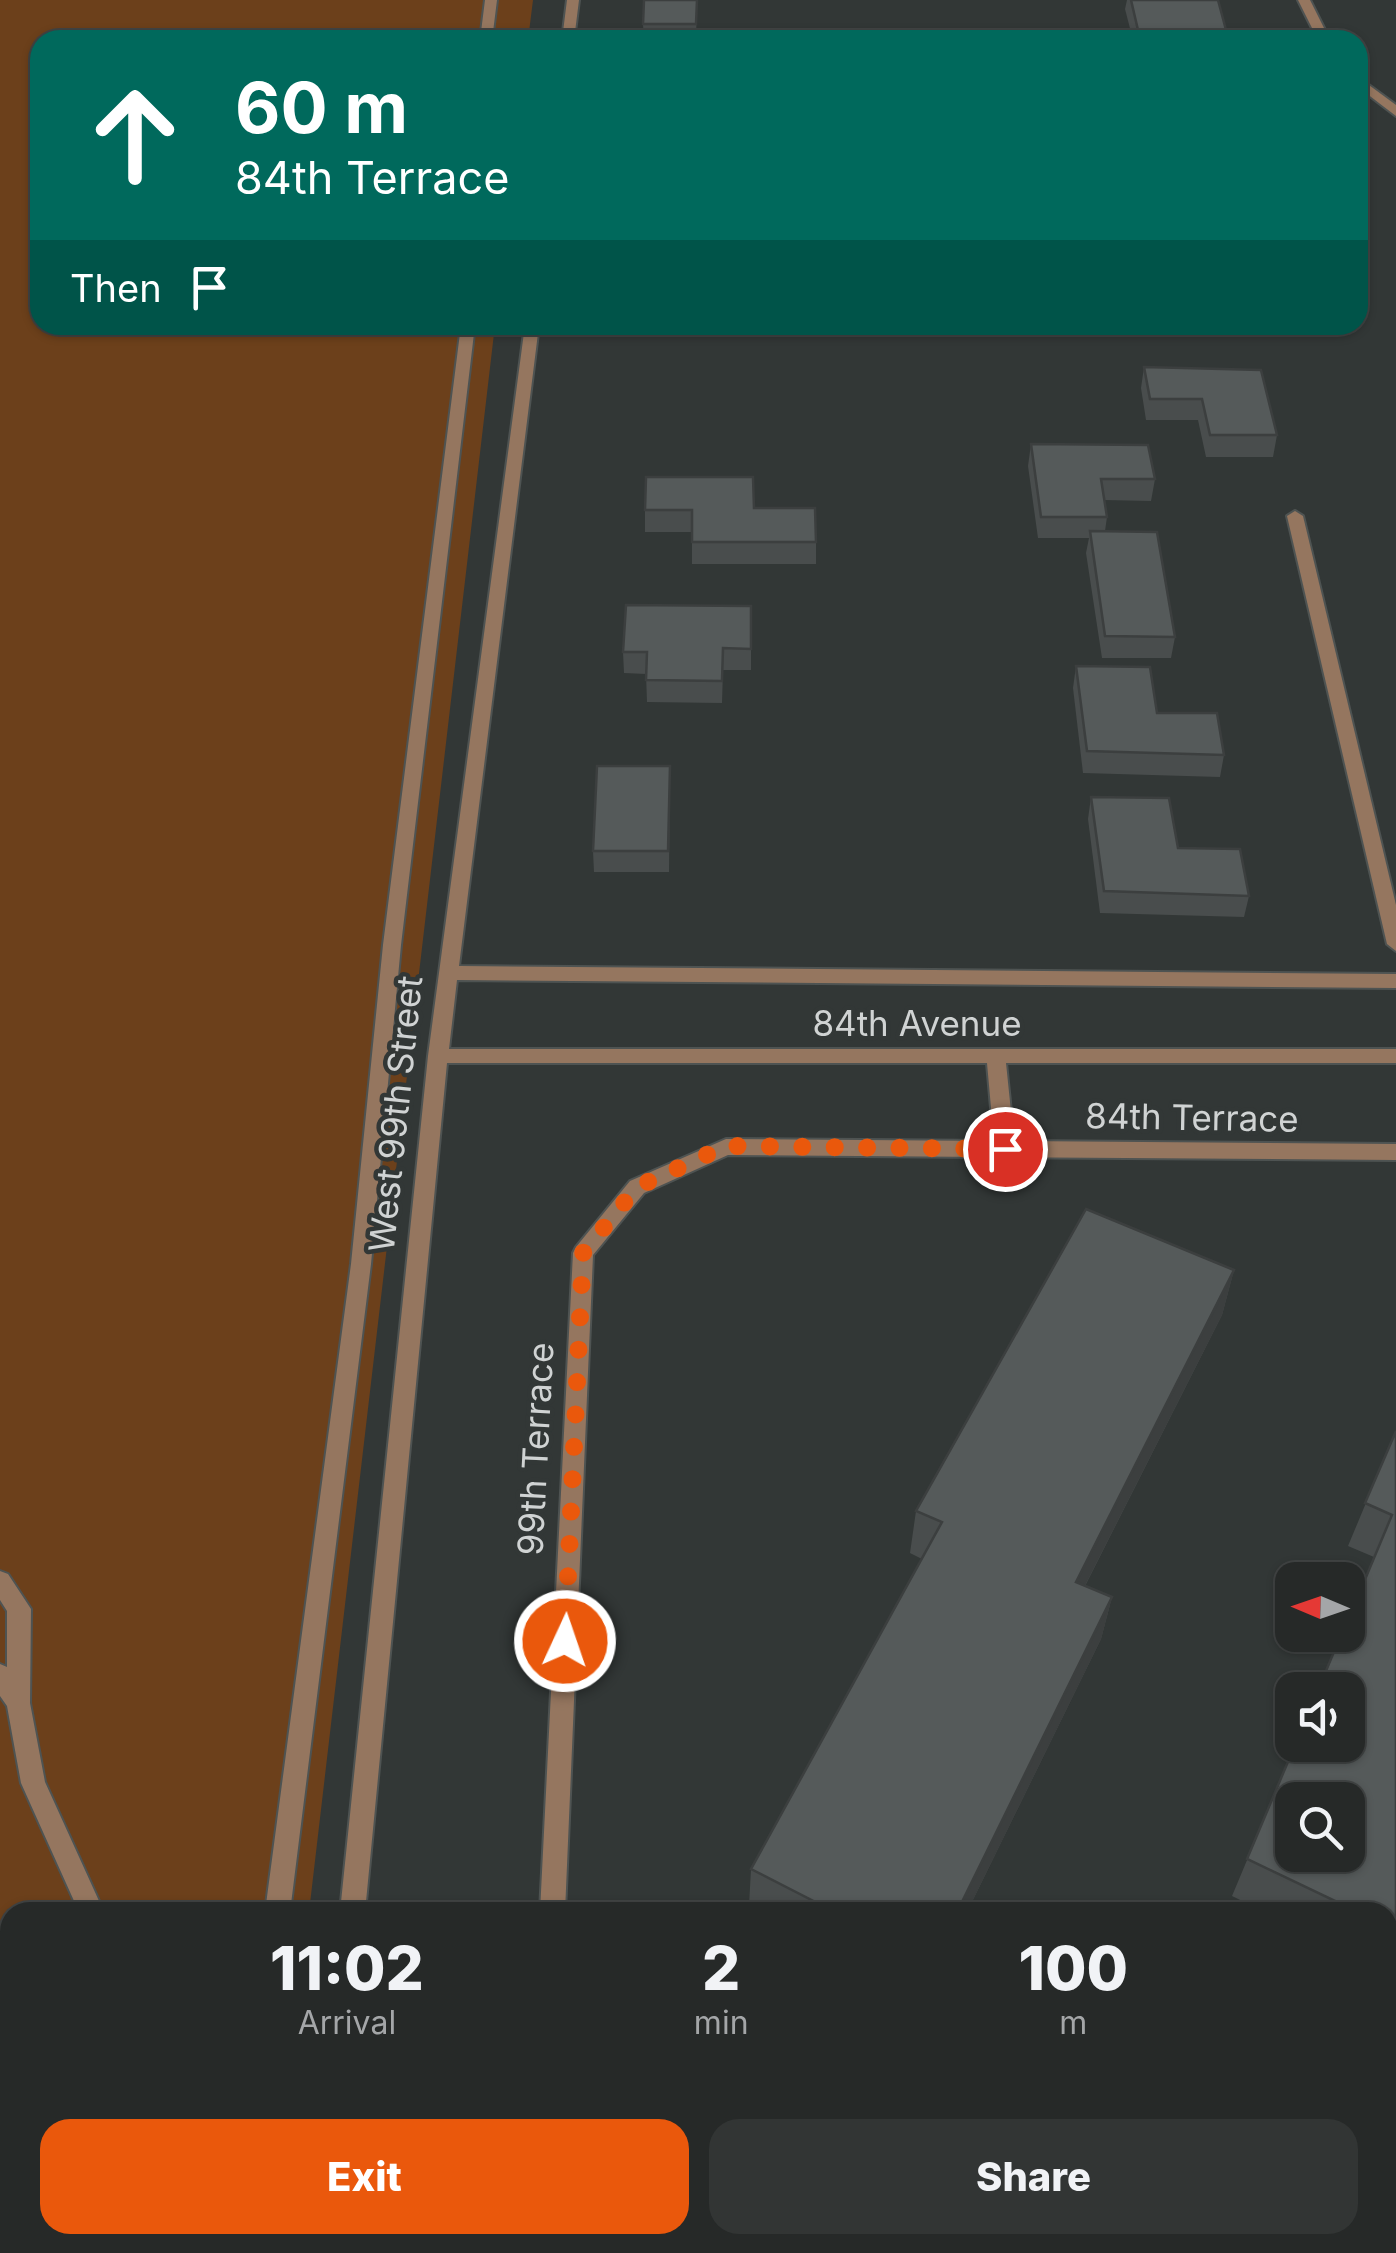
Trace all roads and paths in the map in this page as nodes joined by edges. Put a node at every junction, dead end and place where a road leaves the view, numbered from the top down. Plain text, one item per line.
1 (490, 0) edge
2 (573, 0) edge
3 (1304, 0) edge
4 (487, 30) edge
5 (569, 30) edge
6 (1319, 30) edge
7 (1368, 89) edge
8 (1396, 112) edge
9 (467, 335) edge
10 (531, 335) edge
11 (1296, 516) dead end
12 (1396, 944) edge
13 (449, 973) junction
14 (1396, 981) edge
15 (438, 1056) junction
16 (996, 1056) junction
17 (1396, 1056) edge
18 (1005, 1149) junction
19 (1396, 1152) edge
20 (637, 1187) joint
21 (0, 1581) edge
22 (0, 1675) edge
23 (18, 1703) junction
24 (87, 1902) edge
25 (279, 1902) edge
26 (353, 1902) edge
27 (552, 1902) edge

1 - 4 street
2 - 5 street
3 - 6 street
7 - 8 street
9 - 25 street
10 - 13 street, West 99th Street
11 - 12 street
13 - 14 street, 84th Avenue
13 - 15 street, West 99th Street
15 - 16 street, 84th Avenue
15 - 26 street, West 99th Street
16 - 17 street, 84th Avenue
16 - 18 street
18 - 19 street, 84th Terrace
18 - 20 street, 84th Terrace
20 - 27 street, 99th Terrace
21 - 23 street
22 - 23 street
23 - 24 street

